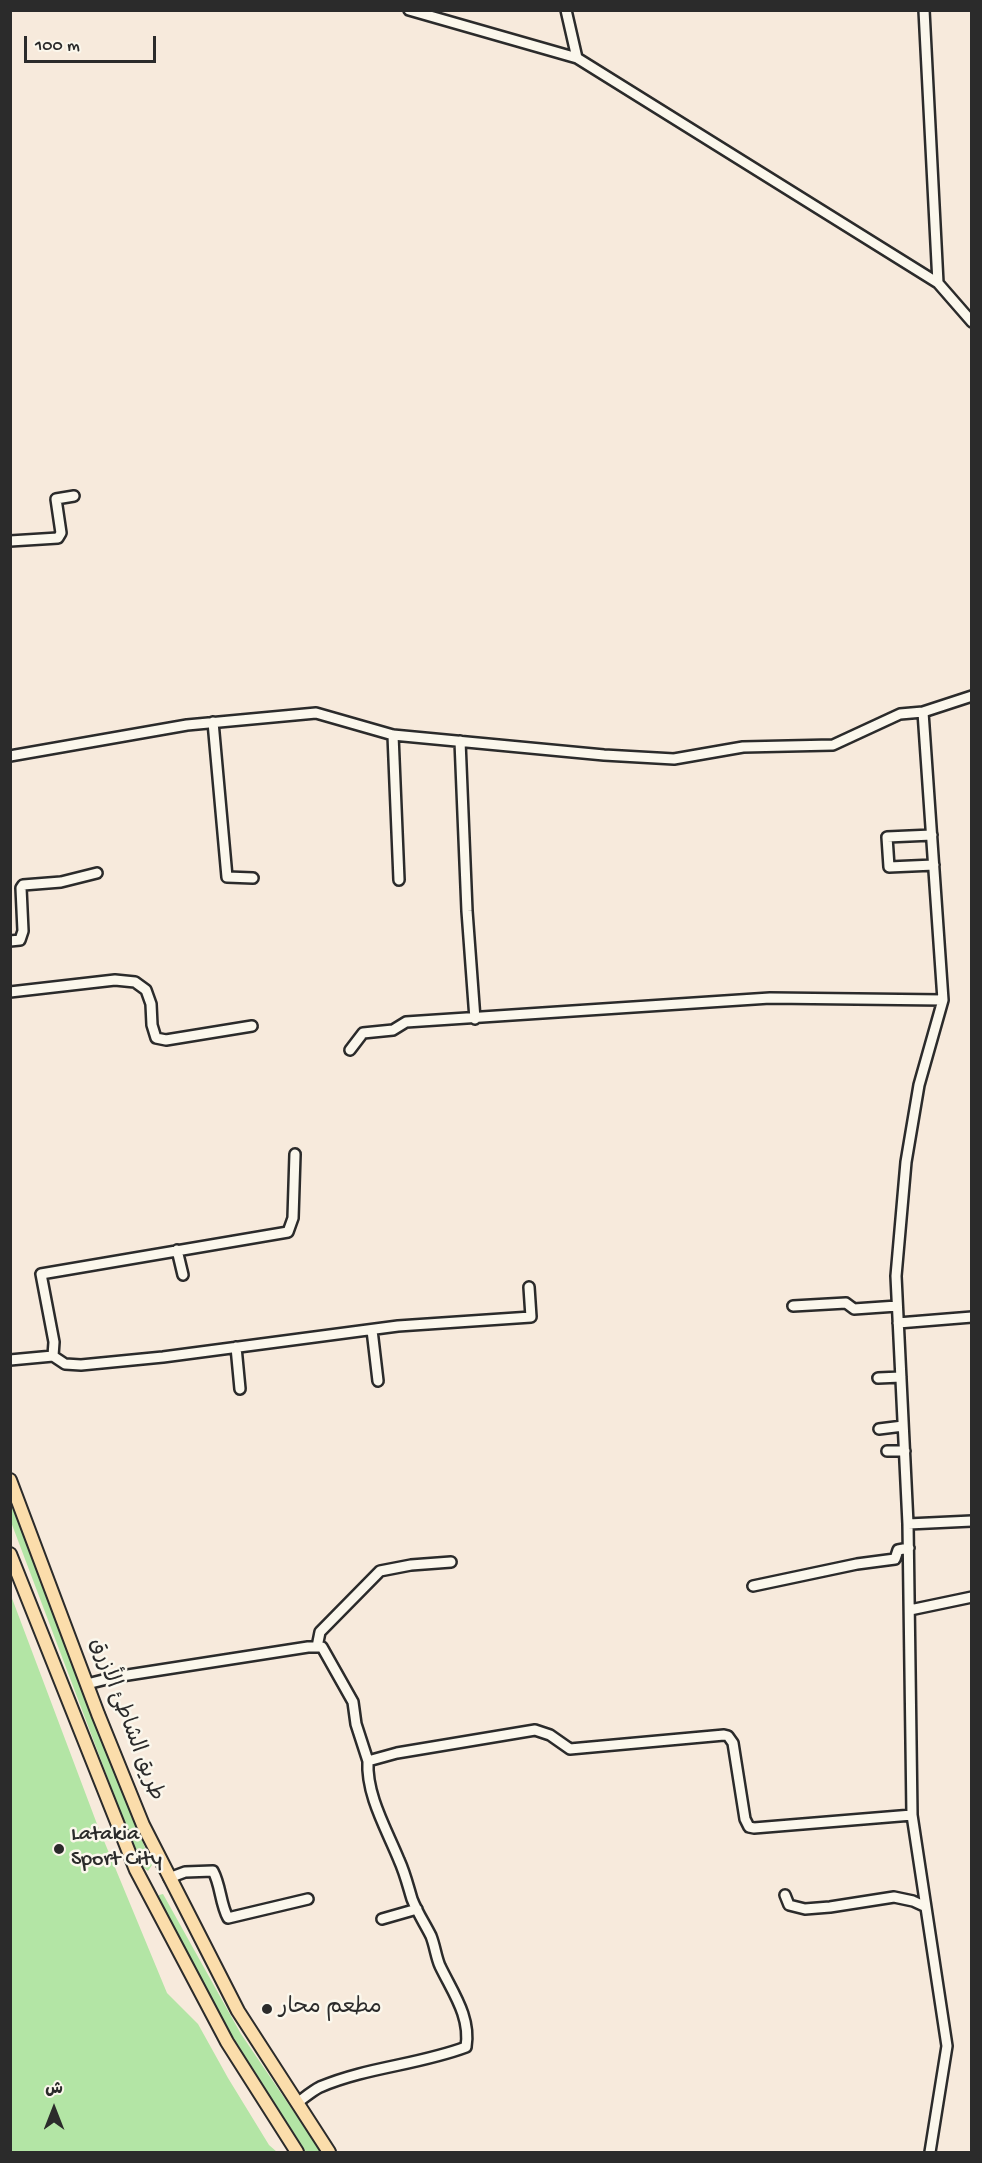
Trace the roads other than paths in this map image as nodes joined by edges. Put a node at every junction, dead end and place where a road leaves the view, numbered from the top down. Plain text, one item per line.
1 (410, 10) edge
2 (567, 10) edge
3 (924, 10) edge
4 (577, 58) junction
5 (938, 284) junction
6 (972, 322) edge
7 (74, 496) dead end
8 (10, 541) edge
9 (972, 696) edge
10 (923, 712) junction
11 (213, 722) junction
12 (393, 735) junction
13 (460, 741) junction
14 (10, 756) edge
15 (932, 835) junction
16 (934, 865) junction
17 (97, 873) dead end
18 (253, 878) dead end
19 (399, 880) dead end
20 (10, 941) edge
21 (10, 992) edge
22 (943, 1000) junction
23 (475, 1019) junction
24 (252, 1026) dead end
25 (350, 1050) dead end
26 (295, 1154) dead end
27 (177, 1250) junction
28 (183, 1275) dead end
29 (529, 1287) dead end
30 (793, 1305) dead end
31 (897, 1306) junction
32 (972, 1317) edge
33 (898, 1323) junction
34 (372, 1330) junction
35 (236, 1347) junction
36 (53, 1356) junction
37 (10, 1360) edge
38 (901, 1377) junction
39 (878, 1378) dead end
40 (378, 1381) dead end
41 (240, 1389) dead end
42 (903, 1426) junction
43 (879, 1429) dead end
44 (905, 1451) junction
45 (887, 1452) dead end
46 (10, 1480) edge
47 (972, 1521) edge
48 (908, 1524) junction
49 (909, 1548) junction
50 (10, 1554) edge
51 (452, 1562) dead end
52 (753, 1586) dead end
53 (972, 1597) edge
54 (910, 1610) junction
55 (317, 1647) junction
56 (87, 1684) junction
57 (368, 1761) junction
58 (912, 1815) junction
59 (169, 1878) junction
60 (785, 1895) dead end
61 (308, 1899) dead end
62 (926, 1907) junction
63 (417, 1909) junction
64 (382, 1919) dead end
65 (297, 2103) junction
66 (297, 2152) edge
67 (328, 2152) edge
68 (930, 2152) edge

1 - 4 street
2 - 4 street
3 - 5 street
4 - 5 street
5 - 6 street
7 - 8 street
9 - 10 street
10 - 13 street
10 - 15 street
11 - 12 street
11 - 14 street
11 - 18 street
12 - 13 street
12 - 19 street
13 - 23 street
15 - 16 street
15 - 16 street
16 - 22 street
17 - 20 street
21 - 24 street
22 - 23 street
22 - 31 street
23 - 25 street
26 - 27 street
27 - 28 street
27 - 36 street
29 - 34 street
30 - 31 street
31 - 33 street
32 - 33 street
33 - 38 street
34 - 35 street
34 - 40 street
35 - 36 street
35 - 41 street
36 - 37 street
38 - 39 street
38 - 42 street
42 - 43 street
42 - 44 street
44 - 45 street
44 - 48 street
46 - 56 main road, طريق الشاطئ الأزرق
47 - 48 street
48 - 49 street
49 - 52 street
49 - 54 street
50 - 66 main road, طريق الشاطئ الأزرق
51 - 55 street
53 - 54 street
54 - 58 street
55 - 56 street
55 - 57 street
56 - 59 main road, طريق الشاطئ الأزرق
57 - 58 street
57 - 63 street
58 - 62 street
59 - 61 street
59 - 65 main road, طريق الشاطئ الأزرق
60 - 62 street
62 - 68 street
63 - 64 street
63 - 65 street
65 - 67 main road, طريق الشاطئ الأزرق

